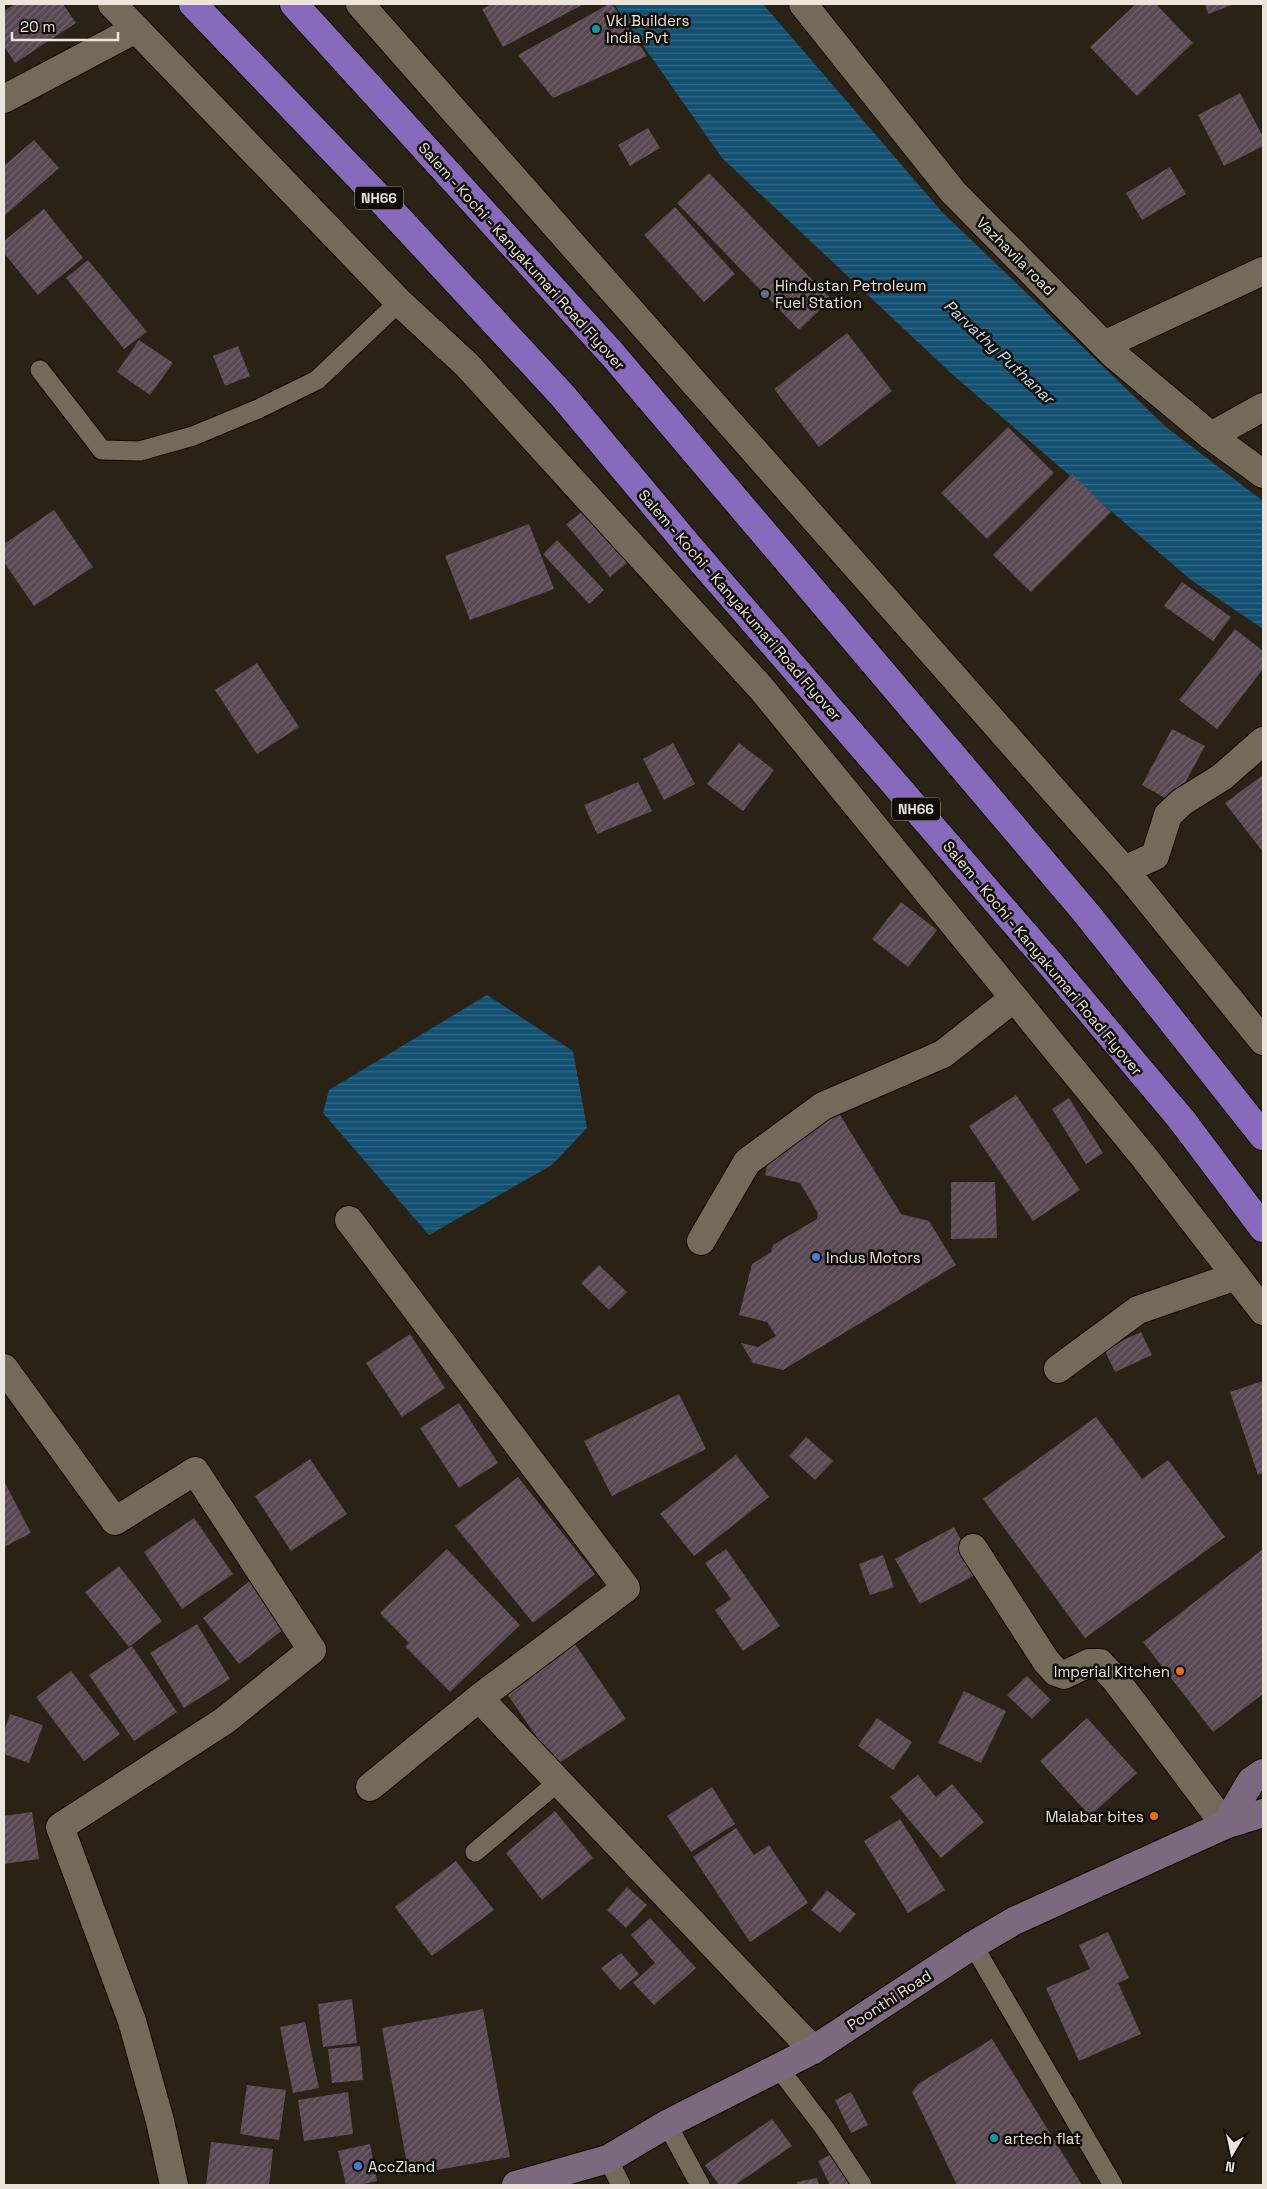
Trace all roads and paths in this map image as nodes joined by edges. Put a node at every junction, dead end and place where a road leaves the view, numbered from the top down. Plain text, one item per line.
1 (112, 4) edge
2 (193, 4) edge
3 (294, 4) edge
4 (360, 4) edge
5 (803, 4) edge
6 (136, 29) junction
7 (4, 99) edge
8 (1263, 271) edge
9 (399, 302) junction
10 (1104, 345) junction
11 (40, 370) dead end
12 (1263, 407) edge
13 (1211, 436) junction
14 (1263, 474) edge
15 (1263, 741) edge
16 (1126, 872) junction
17 (1014, 998) junction
18 (1263, 1041) edge
19 (1263, 1136) edge
20 (349, 1220) dead end
21 (1263, 1228) edge
22 (701, 1240) dead end
23 (1236, 1276) junction
24 (1263, 1311) edge
25 (4, 1368) edge
26 (1058, 1369) dead end
27 (973, 1548) dead end
28 (479, 1698) junction
29 (1263, 1774) edge
30 (558, 1782) junction
31 (370, 1787) dead end
32 (1263, 1814) edge
33 (1225, 1825) junction
34 (476, 1852) dead end
35 (973, 1945) junction
36 (813, 2050) junction
37 (778, 2067) junction
38 (667, 2124) junction
39 (608, 2159) junction
40 (174, 2185) edge
41 (516, 2185) edge
42 (621, 2185) edge
43 (700, 2185) edge
44 (862, 2185) edge
45 (1113, 2185) edge

1 - 6 street
2 - 21 highway, Salem - Kochi - Kanyakumari Road Flyover / NH66
3 - 19 highway, Salem - Kochi - Kanyakumari Road Flyover
4 - 16 street
5 - 10 street, Vazhavila road
6 - 7 street
6 - 9 street
8 - 10 street
9 - 11 lane
9 - 17 street
10 - 13 street, Vazhavila road
12 - 13 street
13 - 14 street, Vazhavila road
15 - 16 street
16 - 18 street
17 - 22 street
17 - 23 street
20 - 28 street
23 - 24 street
23 - 26 street
25 - 40 street
27 - 33 street
28 - 30 street
28 - 31 street
29 - 33 main road
30 - 34 lane
30 - 36 street
32 - 33 main road, Poonthi Road
33 - 35 main road, Poonthi Road
35 - 36 main road, Poonthi Road
35 - 45 lane
36 - 37 main road, Poonthi Road
37 - 38 main road, Poonthi Road
37 - 44 lane
38 - 39 main road, Poonthi Road
38 - 43 lane
39 - 41 main road, Poonthi Road
39 - 42 lane

